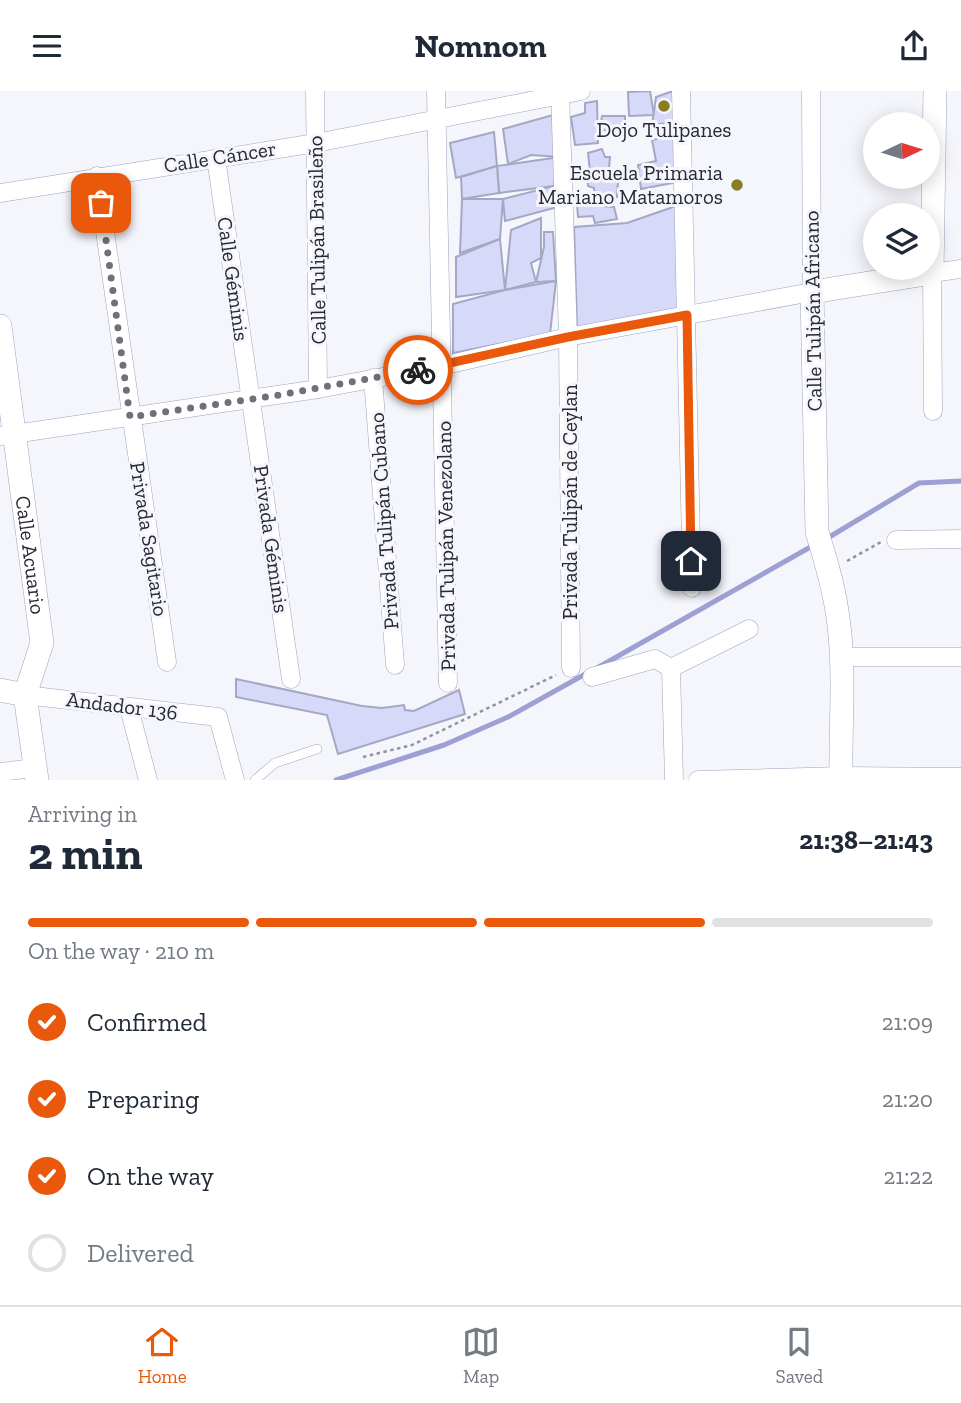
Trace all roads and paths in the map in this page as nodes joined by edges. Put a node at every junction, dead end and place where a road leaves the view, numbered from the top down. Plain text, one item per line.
1 (314, 91) edge
2 (436, 91) edge
3 (581, 91) edge
4 (681, 91) edge
5 (811, 91) edge
6 (935, 91) edge
7 (560, 93) edge
8 (437, 121) junction
9 (316, 143) junction
10 (216, 158) junction
11 (97, 176) junction
12 (0, 193) edge
13 (933, 203) edge
14 (961, 269) edge
15 (940, 272) edge
16 (888, 280) edge
17 (932, 280) edge
18 (812, 292) junction
19 (687, 315) junction
20 (0, 326) edge
21 (568, 337) junction
22 (442, 366) junction
23 (373, 378) junction
24 (318, 389) junction
25 (251, 400) junction
26 (933, 411) dead end
27 (130, 417) junction
28 (7, 435) edge
29 (961, 539) edge
30 (896, 540) joint
31 (829, 568) junction
32 (692, 588) dead end
33 (749, 629) dead end
34 (841, 657) junction
35 (961, 657) edge
36 (167, 662) dead end
37 (395, 665) dead end
38 (571, 668) joint
39 (671, 668) junction
40 (593, 677) dead end
41 (291, 679) dead end
42 (448, 683) dead end
43 (0, 690) edge
44 (25, 695) junction
45 (129, 708) junction
46 (317, 749) dead end
47 (363, 757) dead end
48 (0, 772) edge
49 (36, 774) edge
50 (961, 777) edge
51 (841, 778) edge
52 (148, 780) edge
53 (235, 780) edge
54 (255, 780) edge
55 (674, 780) edge
56 (698, 780) edge

1 - 9 street, Calle Tulipán Brasileño
2 - 8 street, Privada Tulipán Venezolano
3 - 7 street, Calle Cáncer
4 - 19 street
5 - 18 street, Calle Tulipán Africano
6 - 13 street
7 - 8 street, Calle Cáncer
7 - 21 street, Privada Tulipán de Ceylan
8 - 9 street, Calle Cáncer
8 - 22 street, Privada Tulipán Venezolano
9 - 10 street, Calle Cáncer
9 - 24 street, Calle Tulipán Brasileño
10 - 11 street, Calle Cáncer
10 - 25 street, Calle Géminis
11 - 12 street, Calle Cáncer
11 - 27 street, Privada Sagitario
14 - 15 street
16 - 18 street
17 - 26 street
18 - 19 street
18 - 31 street, Calle Tulipán Africano
19 - 21 street
19 - 32 street
20 - 28 street, Calle Acuario
21 - 22 street
21 - 38 street, Privada Tulipán de Ceylan
22 - 23 street
22 - 42 street, Privada Tulipán Venezolano
23 - 24 street
23 - 37 street, Privada Tulipán Cubano
24 - 25 street
25 - 27 street
25 - 41 street, Privada Géminis
27 - 28 street
27 - 36 street, Privada Sagitario
28 - 44 street, Calle Acuario
29 - 30 street
30 - 31 path
31 - 34 street, Calle Tulipán Africano
33 - 39 street
34 - 35 street
34 - 51 street, Calle Tulipán Africano
38 - 47 path
39 - 40 street
39 - 55 street
43 - 44 street
44 - 45 street, Andador 136
44 - 49 street, Calle Acuario
45 - 52 street
45 - 53 street, Andador 136
46 - 54 lane
48 - 49 street
50 - 51 street
51 - 56 street

